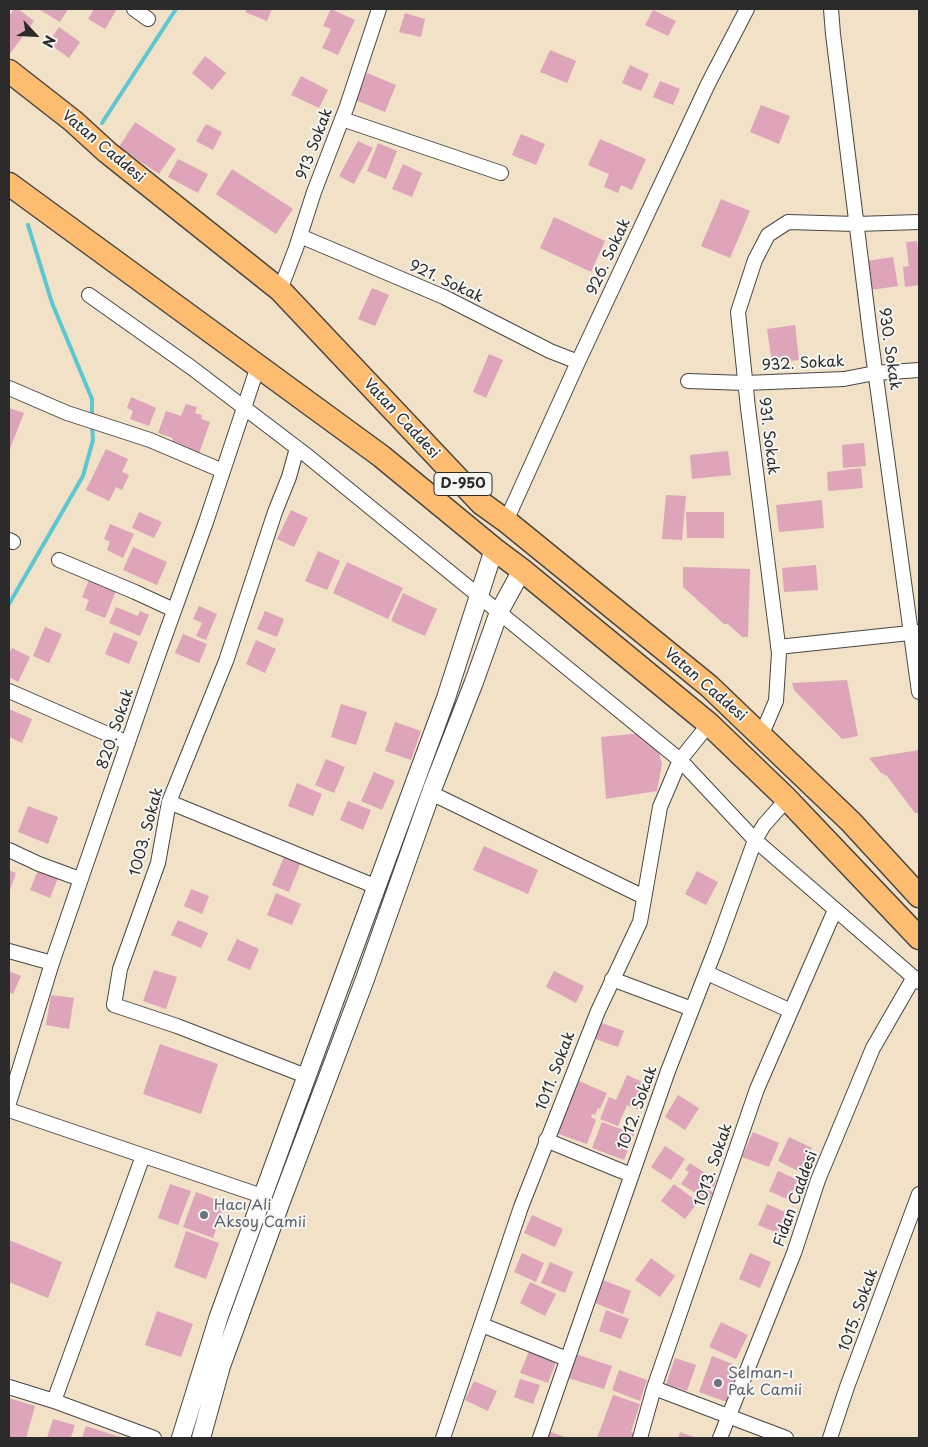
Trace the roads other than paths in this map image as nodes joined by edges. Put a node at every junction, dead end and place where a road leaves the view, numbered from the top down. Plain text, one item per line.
1 (134, 9) edge
2 (379, 9) edge
3 (747, 9) edge
4 (831, 9) edge
5 (148, 19) dead end
6 (9, 71) edge
7 (342, 119) junction
8 (501, 173) dead end
9 (9, 184) edge
10 (919, 222) edge
11 (856, 224) junction
12 (300, 236) junction
13 (280, 290) junction
14 (89, 295) dead end
15 (578, 362) junction
16 (258, 366) junction
17 (919, 370) edge
18 (875, 373) junction
19 (688, 381) dead end
20 (745, 383) junction
21 (9, 388) edge
22 (244, 407) junction
23 (297, 448) junction
24 (223, 472) junction
25 (506, 521) junction
26 (494, 549) junction
27 (59, 560) dead end
28 (522, 570) junction
29 (478, 594) junction
30 (174, 610) junction
31 (500, 612) junction
32 (915, 633) edge
33 (778, 646) junction
34 (9, 691) edge
35 (919, 692) edge
36 (709, 724) junction
37 (761, 736) junction
38 (128, 743) junction
39 (680, 760) junction
40 (431, 794) junction
41 (788, 799) junction
42 (169, 802) junction
43 (755, 840) junction
44 (9, 850) edge
45 (80, 879) junction
46 (377, 888) junction
47 (919, 896) edge
48 (644, 897) junction
49 (835, 910) junction
50 (919, 938) edge
51 (9, 951) edge
52 (52, 963) junction
53 (707, 973) junction
54 (612, 979) junction
55 (917, 980) edge
56 (692, 1009) junction
57 (791, 1011) junction
58 (306, 1076) junction
59 (9, 1103) edge
60 (9, 1110) edge
61 (546, 1140) junction
62 (143, 1156) junction
63 (631, 1175) junction
64 (919, 1194) edge
65 (262, 1196) junction
66 (482, 1326) junction
67 (567, 1359) junction
68 (9, 1387) edge
69 (654, 1388) junction
70 (54, 1401) junction
71 (729, 1416) junction
72 (154, 1438) edge
73 (181, 1438) edge
74 (201, 1438) edge
75 (444, 1438) edge
76 (540, 1438) edge
77 (640, 1438) edge
78 (720, 1438) edge
79 (786, 1438) edge
80 (830, 1438) edge

1 - 5 street
2 - 7 street, 913 Sokak
3 - 15 street, 926. Sokak
4 - 11 street, 930. Sokak
6 - 13 highway, Vatan Caddesi / D-950
7 - 8 street
7 - 12 street, 913 Sokak
9 - 16 highway, Vatan Caddesi / D-950
10 - 11 street, 931. Sokak
11 - 18 street, 930. Sokak
11 - 20 street, 931. Sokak
12 - 13 street, 913 Sokak
12 - 15 street, 921. Sokak
13 - 25 highway, Vatan Caddesi / D-950
14 - 22 street
15 - 25 street, 926. Sokak
16 - 22 street, 820. Sokak
16 - 26 highway, Vatan Caddesi / D-950
17 - 18 street, 932. Sokak
18 - 20 street, 932. Sokak
18 - 32 street, 930. Sokak
19 - 20 street, 932. Sokak
20 - 33 street, 931. Sokak
21 - 24 street
22 - 23 street
22 - 24 street, 820. Sokak
23 - 29 street
23 - 42 street, 1003. Sokak
24 - 30 street, 820. Sokak
25 - 37 highway, Vatan Caddesi / D-950
26 - 28 highway, Vatan Caddesi / D-950
26 - 29 street
27 - 30 street
28 - 31 street
28 - 36 highway, Vatan Caddesi / D-950
29 - 31 street
29 - 46 street
30 - 38 street, 820. Sokak
31 - 39 street
31 - 40 street
32 - 33 street
32 - 35 street, 930. Sokak
33 - 37 street, 931. Sokak
34 - 38 street
36 - 39 street, 1011. Sokak
36 - 41 highway, Vatan Caddesi / D-950
37 - 47 highway, Vatan Caddesi / D-950
38 - 45 street, 820. Sokak
39 - 43 street
39 - 48 street, 1011. Sokak
40 - 48 street
40 - 74 street
41 - 43 street, 1012. Sokak
41 - 50 highway, Vatan Caddesi / D-950
42 - 46 street
42 - 58 street, 1003. Sokak
43 - 49 street
43 - 53 street, 1012. Sokak
44 - 45 street
45 - 52 street, 820. Sokak
46 - 58 street
48 - 54 street, 1011. Sokak
49 - 55 street
49 - 57 street, 1013. Sokak
51 - 52 street
52 - 59 street, 820. Sokak
53 - 56 street, 1012. Sokak
53 - 57 street
54 - 56 street
54 - 61 street, 1011. Sokak
55 - 71 street, Fidan Caddesi
56 - 63 street, 1012. Sokak
57 - 69 street, 1013. Sokak
58 - 65 street
60 - 62 street
61 - 63 street
61 - 66 street, 1011. Sokak
62 - 65 street
62 - 70 street
63 - 67 street, 1012. Sokak
64 - 80 street, 1015. Sokak
65 - 73 street
66 - 67 street
66 - 75 street, 1011. Sokak
67 - 76 street, 1012. Sokak
68 - 70 street
69 - 71 street
69 - 77 street, 1013. Sokak
70 - 72 street
71 - 78 street, Fidan Caddesi
71 - 79 street

